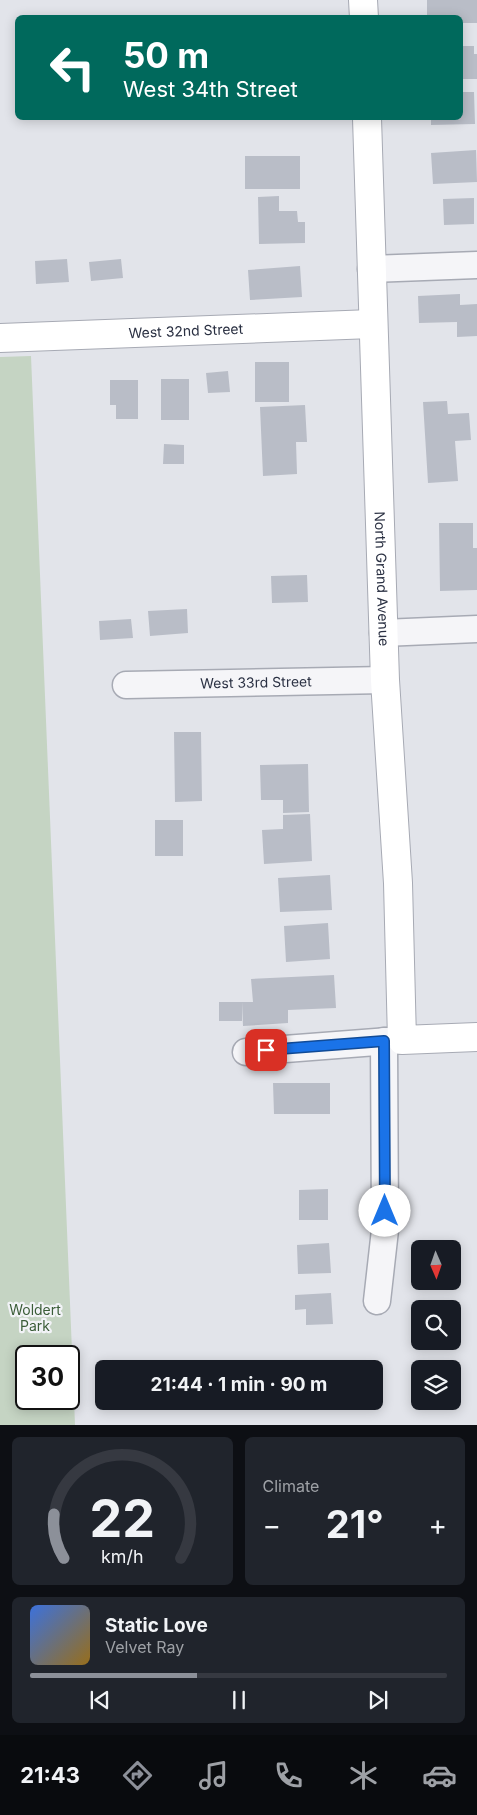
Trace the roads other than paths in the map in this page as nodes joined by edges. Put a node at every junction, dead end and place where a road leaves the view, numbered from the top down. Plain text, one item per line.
1 (363, 0) edge
2 (364, 15) edge
3 (367, 120) edge
4 (477, 265) edge
5 (371, 269) junction
6 (372, 324) junction
7 (0, 338) edge
8 (477, 629) edge
9 (383, 633) junction
10 (385, 680) junction
11 (126, 686) dead end
12 (477, 1037) edge
13 (393, 1040) junction
14 (246, 1052) dead end
15 (377, 1301) dead end

1 - 2 street
3 - 5 street, North Grand Avenue
4 - 5 street
5 - 6 street, North Grand Avenue
6 - 7 street, West 32nd Street
6 - 9 street, North Grand Avenue
8 - 9 street
9 - 10 street, North Grand Avenue
10 - 11 street, West 33rd Street
10 - 13 street, North Grand Avenue
12 - 13 street
13 - 14 street
13 - 15 street, North Grand Avenue

